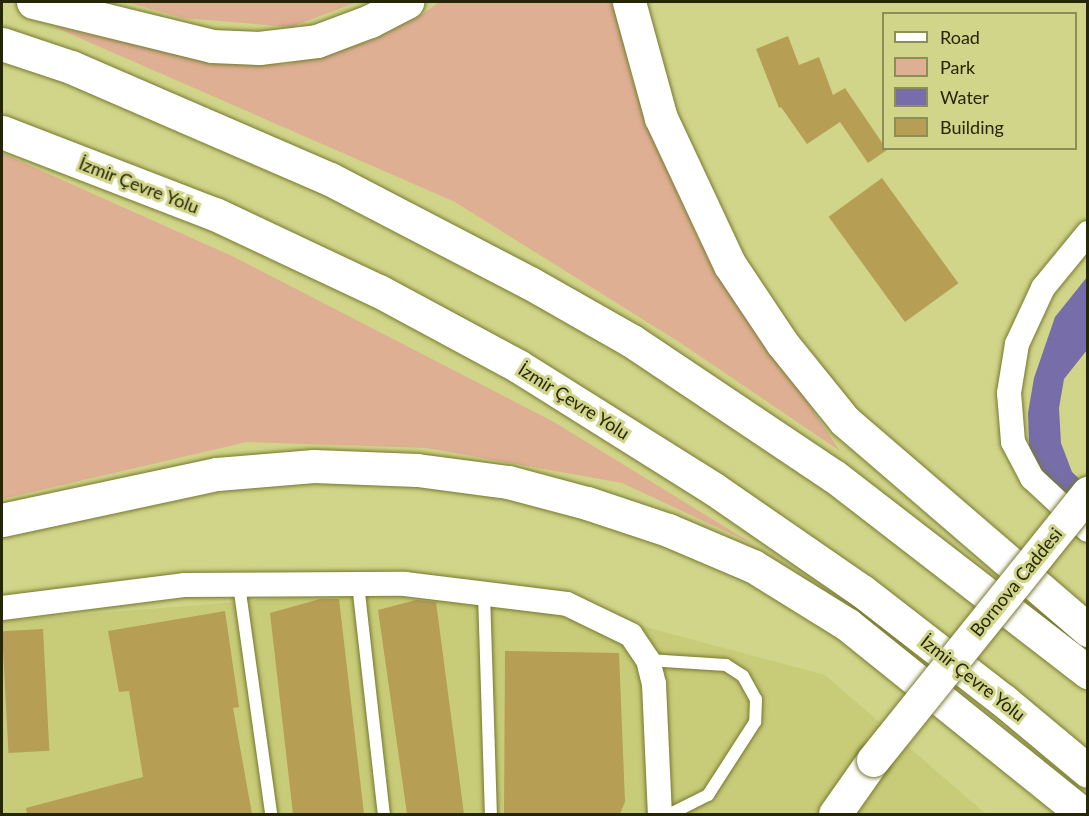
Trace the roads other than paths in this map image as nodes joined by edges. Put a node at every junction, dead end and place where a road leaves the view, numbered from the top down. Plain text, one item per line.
1 (33, 2) edge
2 (407, 2) edge
3 (629, 2) edge
4 (2, 44) edge
5 (2, 132) edge
6 (1088, 233) edge
7 (1088, 493) edge
8 (2, 520) edge
9 (1088, 530) edge
10 (358, 584) junction
11 (239, 585) junction
12 (484, 594) junction
13 (2, 608) edge
14 (1088, 630) edge
15 (648, 660) junction
16 (1088, 672) edge
17 (1088, 771) edge
18 (271, 814) edge
19 (384, 814) edge
20 (491, 814) edge
21 (660, 814) edge
22 (670, 814) edge
23 (835, 814) edge
24 (1083, 814) edge

1 - 2 main road
3 - 14 main road
4 - 16 main road
5 - 17 main road, İzmir Çevre Yolu
6 - 9 street
7 - 23 main road, Bornova Caddesi, bridge
8 - 24 main road
10 - 11 street
10 - 12 street
10 - 19 lane
11 - 13 street
11 - 18 lane
12 - 15 street
12 - 20 lane
15 - 21 street
15 - 22 lane

